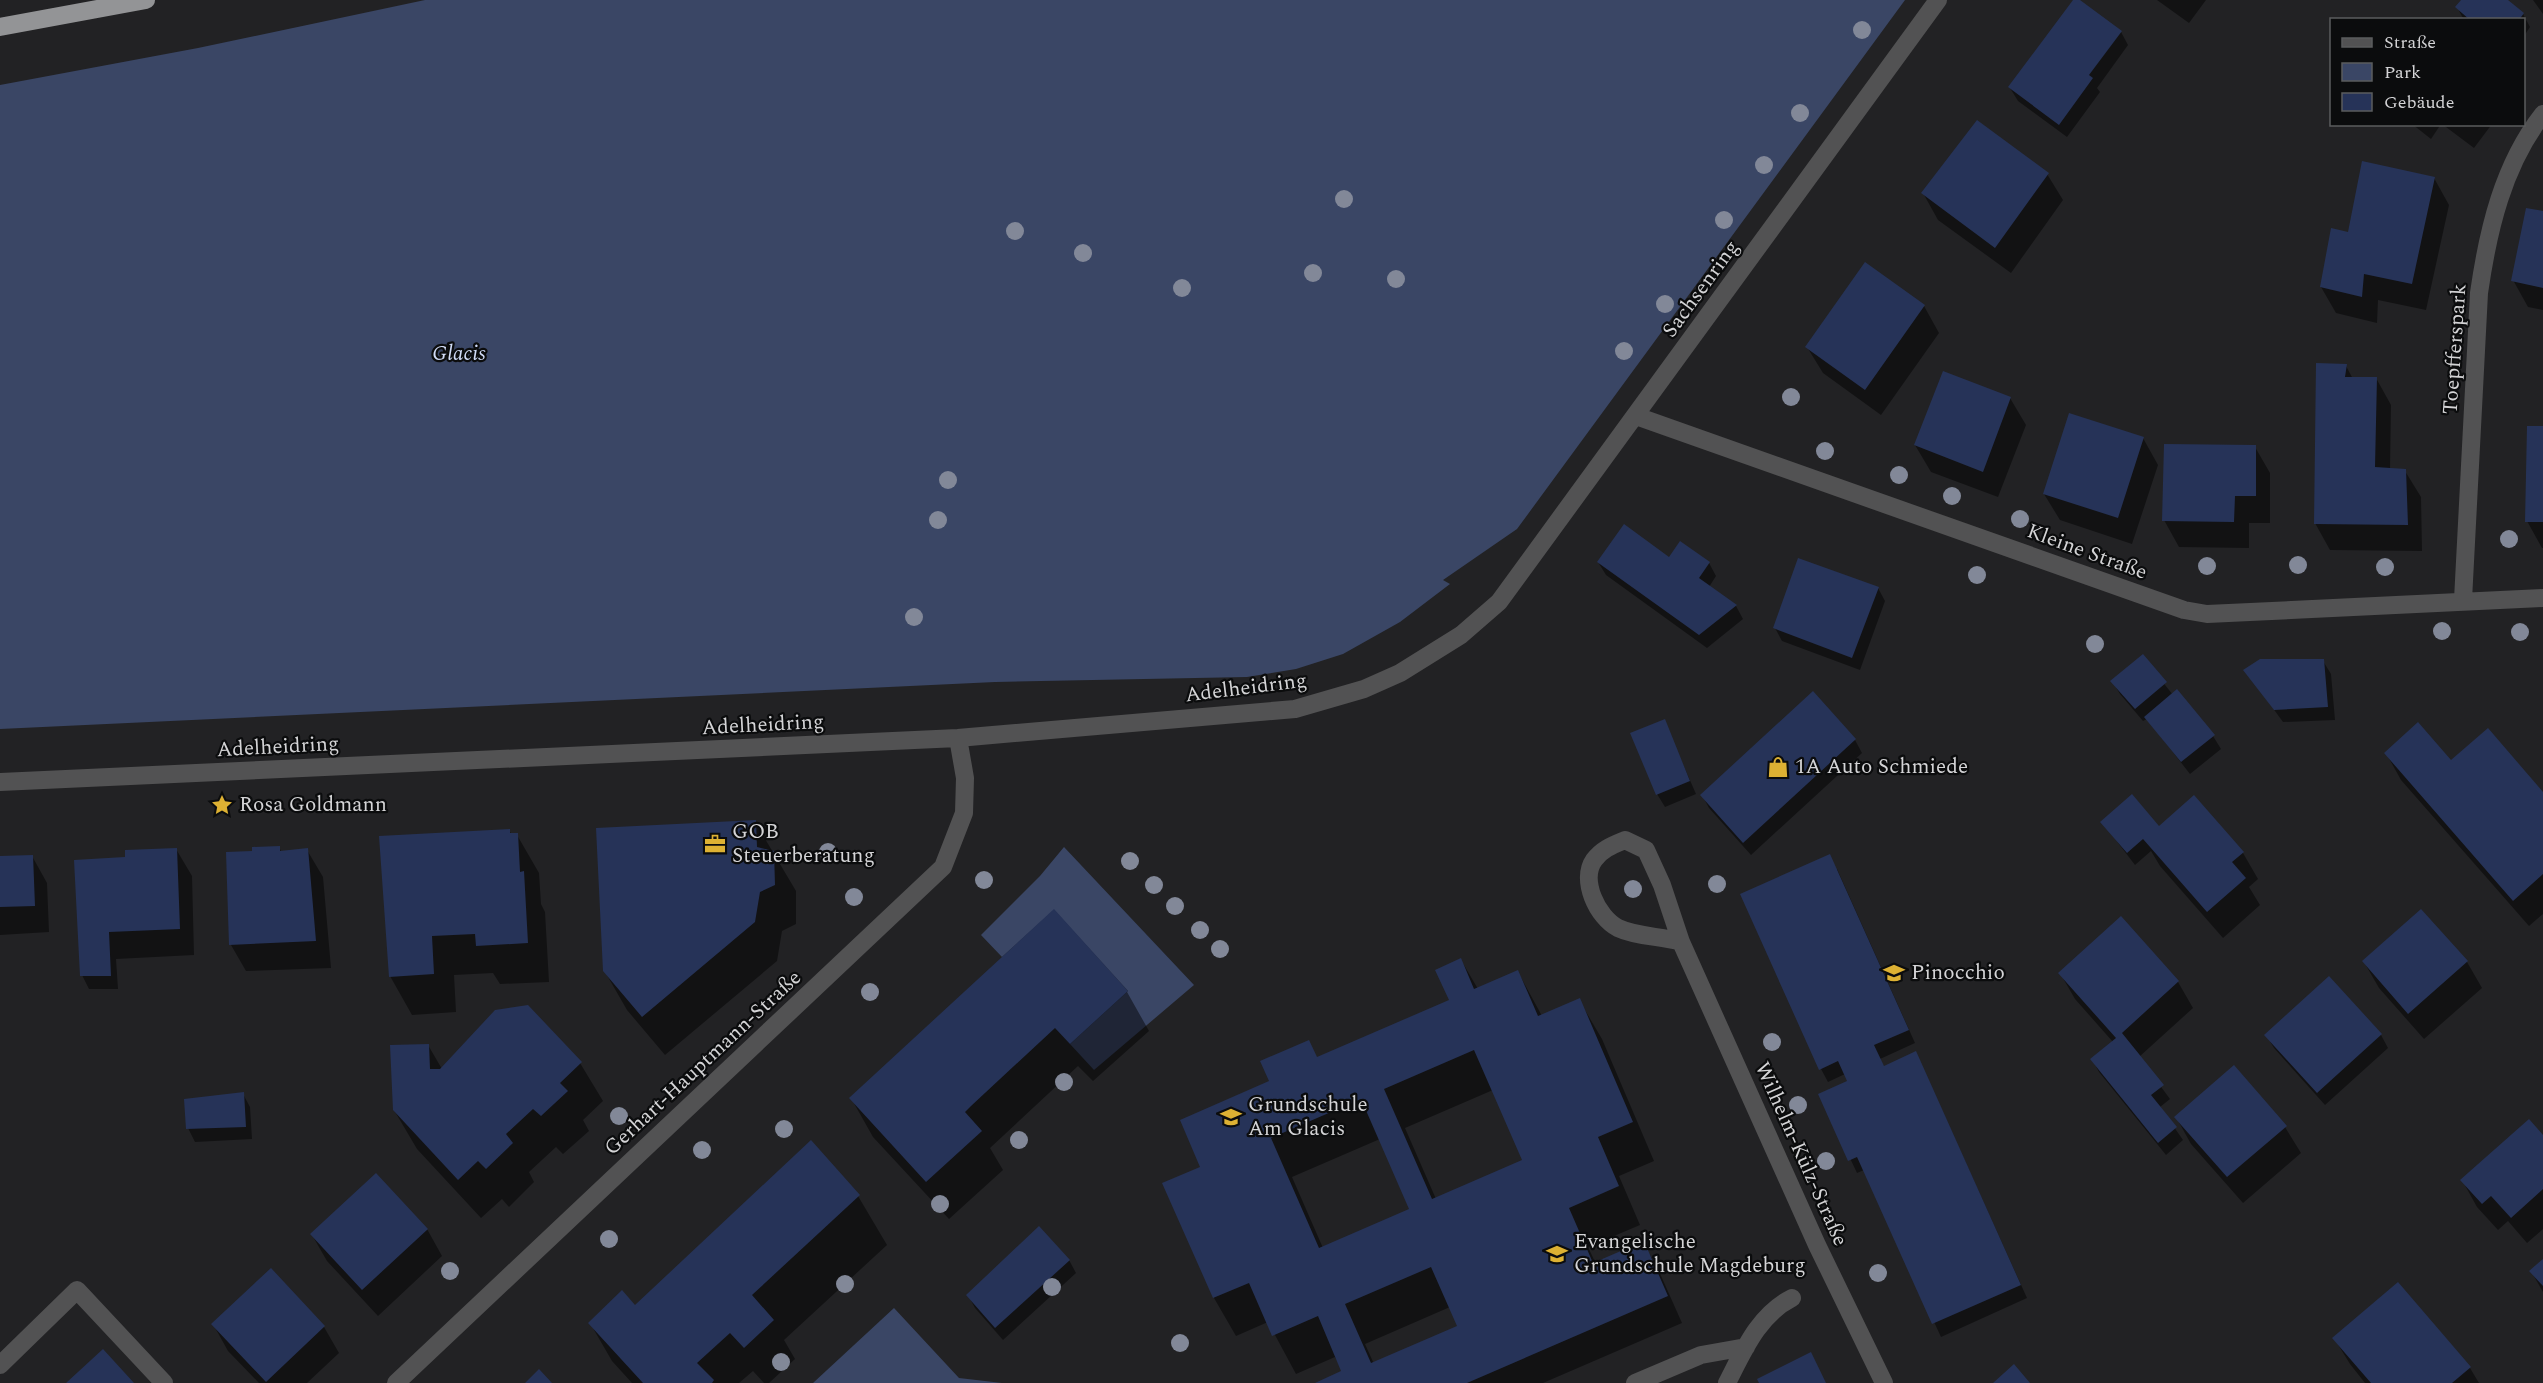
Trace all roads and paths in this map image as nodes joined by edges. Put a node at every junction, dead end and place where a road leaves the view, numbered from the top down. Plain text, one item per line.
1 (146, 0) edge
2 (1938, 0) edge
3 (0, 27) edge
4 (2543, 114) edge
5 (1636, 416) junction
6 (2543, 598) edge
7 (2463, 600) junction
8 (1498, 602) joint
9 (958, 738) junction
10 (0, 782) edge
11 (1681, 942) junction
12 (1792, 1298) dead end
13 (1746, 1347) junction
14 (0, 1365) edge
15 (1730, 1382) edge
16 (164, 1383) edge
17 (396, 1383) edge
18 (1635, 1383) edge
19 (1884, 1383) edge

1 - 3 highway
2 - 5 street, Sachsenring
4 - 7 street, Toepfferspark
5 - 7 street, Kleine Straße
5 - 8 street, Sachsenring
6 - 7 street, Kleine Straße
8 - 9 street, Adelheidring
9 - 10 street, Adelheidring
9 - 17 street, Gerhart-Hauptmann-Straße
11 - 11 street, Wilhelm-Külz-Straße
11 - 19 street, Wilhelm-Külz-Straße
12 - 13 street
13 - 15 street
13 - 18 street
14 - 16 street

